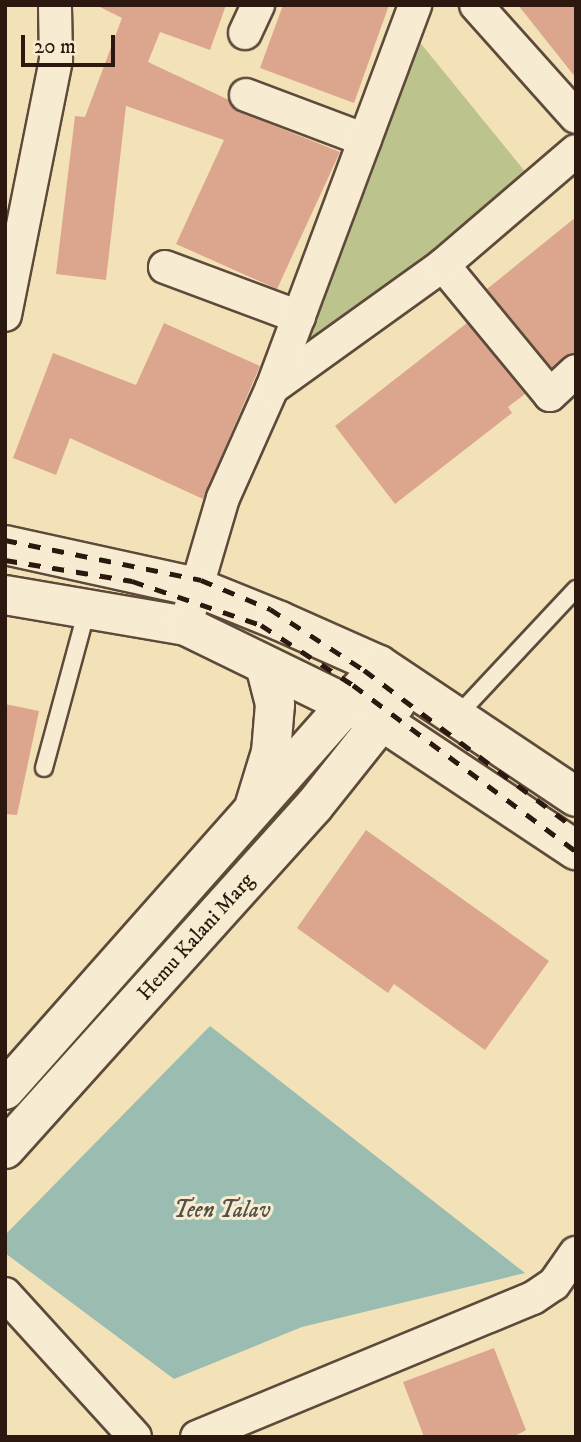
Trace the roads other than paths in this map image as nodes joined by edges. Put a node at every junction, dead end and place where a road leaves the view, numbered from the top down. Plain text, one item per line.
1 (55, 5) edge
2 (415, 5) edge
3 (476, 5) edge
4 (246, 95) dead end
5 (574, 112) edge
6 (365, 140) junction
7 (576, 151) edge
8 (443, 265) junction
9 (165, 267) dead end
10 (5, 315) edge
11 (299, 317) junction
12 (576, 371) edge
13 (272, 388) junction
14 (5, 545) edge
15 (96, 566) junction
16 (196, 587) junction
17 (576, 589) edge
18 (5, 595) edge
19 (86, 612) junction
20 (186, 626) junction
21 (265, 665) junction
22 (394, 674) junction
23 (348, 707) junction
24 (457, 716) junction
25 (383, 722) junction
26 (515, 757) junction
27 (44, 768) dead end
28 (492, 796) junction
29 (576, 797) edge
30 (252, 816) junction
31 (576, 850) edge
32 (5, 1090) edge
33 (5, 1149) edge
34 (576, 1253) edge
35 (5, 1294) edge
36 (135, 1437) edge
37 (197, 1437) edge

1 - 10 street
2 - 6 street
3 - 5 street
4 - 6 street
6 - 11 street
7 - 8 street
8 - 12 street
8 - 13 street
9 - 11 street
11 - 13 street
13 - 16 street
14 - 15 main road
15 - 16 main road
15 - 19 street
16 - 20 street
16 - 22 main road
17 - 24 lane
18 - 19 main road
19 - 20 main road
19 - 27 lane
20 - 21 main road
21 - 23 main road
21 - 30 main road
22 - 23 main road
22 - 24 main road
22 - 25 main road, Hemu Kalani Marg
23 - 25 main road
23 - 30 main road
24 - 26 main road
25 - 28 main road
25 - 33 main road, Hemu Kalani Marg
26 - 28 main road
26 - 29 main road
28 - 31 main road
30 - 32 main road
34 - 37 street
35 - 36 street

